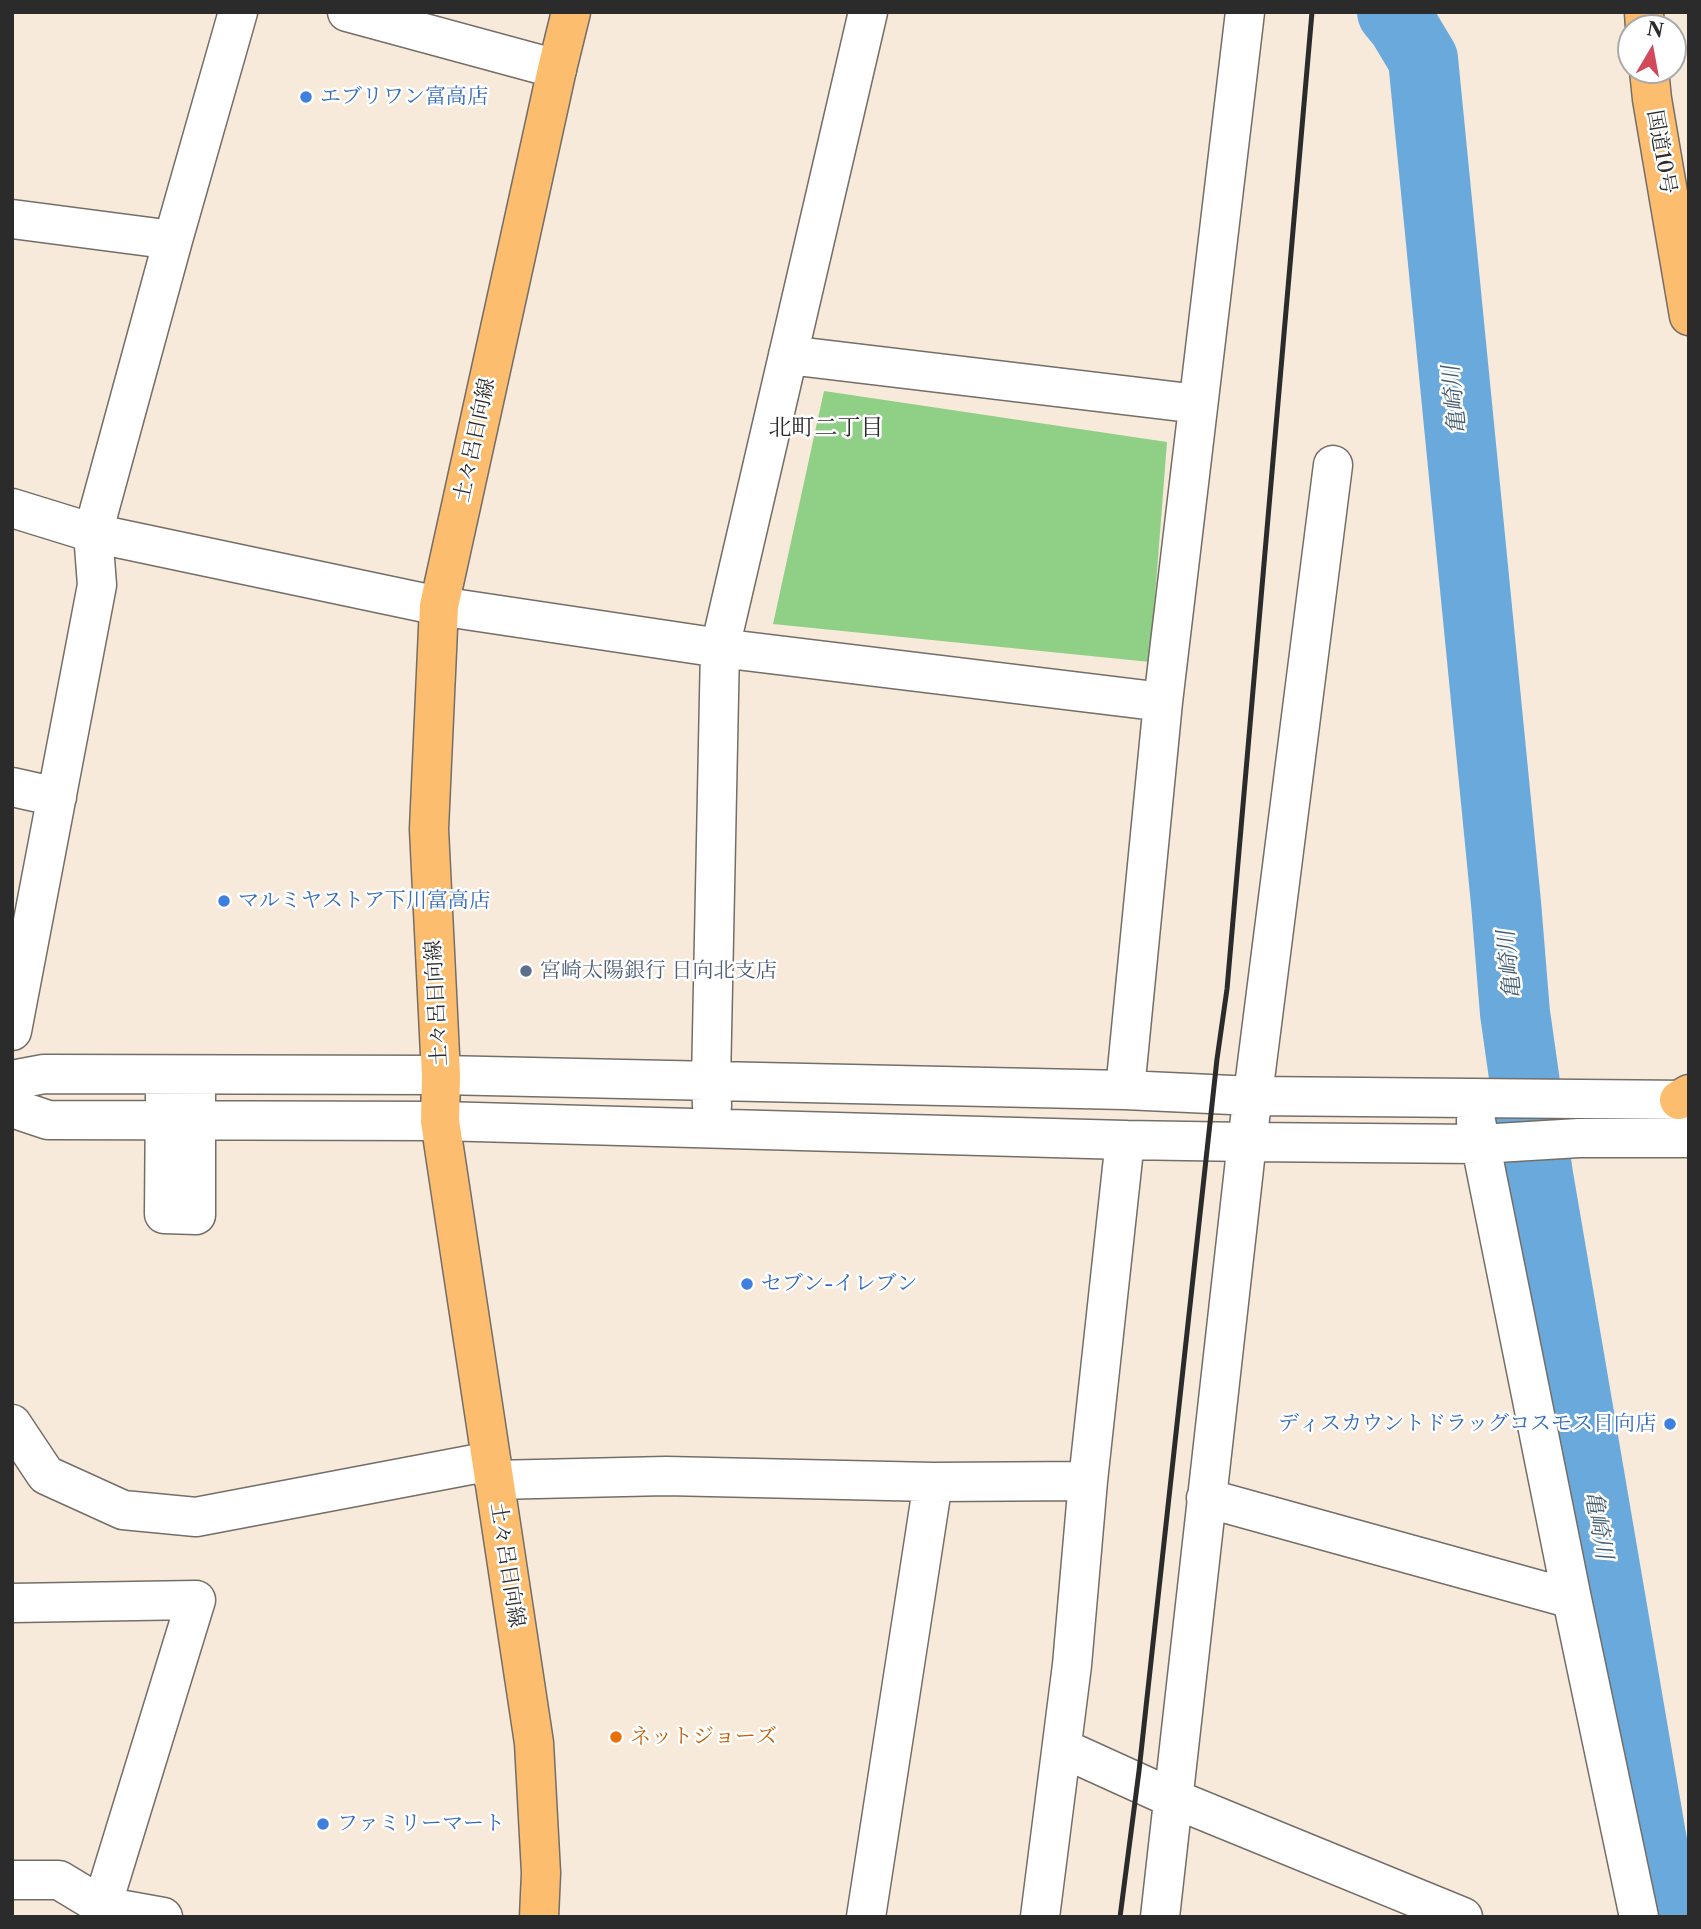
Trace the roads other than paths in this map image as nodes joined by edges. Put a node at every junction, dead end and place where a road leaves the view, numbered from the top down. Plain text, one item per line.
1 (238, 12) edge
2 (347, 12) edge
3 (571, 12) edge
4 (868, 12) edge
5 (1245, 12) edge
6 (556, 69) junction
7 (1650, 84) edge
8 (12, 219) edge
9 (173, 240) junction
10 (1689, 316) edge
11 (788, 355) junction
12 (1198, 404) junction
13 (1333, 465) dead end
14 (12, 508) edge
15 (93, 533) junction
16 (439, 606) junction
17 (720, 648) junction
18 (1163, 702) junction
19 (12, 787) edge
20 (57, 797) junction
21 (12, 1031) edge
22 (180, 1074) junction
23 (441, 1075) junction
24 (12, 1080) edge
25 (711, 1082) junction
26 (1125, 1090) junction
27 (1253, 1096) junction
28 (1472, 1098) junction
29 (1686, 1098) edge
30 (12, 1108) edge
31 (180, 1121) junction
32 (440, 1121) junction
33 (713, 1128) junction
34 (1689, 1138) edge
35 (1125, 1140) junction
36 (1247, 1142) junction
37 (1480, 1144) junction
38 (12, 1424) edge
39 (493, 1471) junction
40 (1088, 1481) junction
41 (933, 1482) junction
42 (1206, 1498) junction
43 (1572, 1599) junction
44 (12, 1603) edge
45 (1062, 1748) junction
46 (1172, 1798) junction
47 (12, 1880) edge
48 (102, 1906) junction
49 (163, 1917) edge
50 (538, 1917) edge
51 (866, 1917) edge
52 (1040, 1917) edge
53 (1160, 1917) edge
54 (1463, 1917) edge
55 (1639, 1917) edge

1 - 9 street
2 - 6 street
3 - 6 main road, 土々呂日向線
4 - 11 street
5 - 12 street
6 - 16 main road, 土々呂日向線
7 - 10 main road, 国道10号
8 - 9 street
9 - 15 street
11 - 12 street
11 - 17 street
12 - 18 street
13 - 27 street
14 - 15 street
15 - 16 street
15 - 20 street
16 - 17 street
16 - 23 main road, 土々呂日向線
17 - 18 street
17 - 25 street
18 - 26 street
19 - 20 street
20 - 21 street
22 - 23 street
22 - 24 street
22 - 31 street
23 - 25 street
23 - 32 main road, 土々呂日向線
25 - 26 street
25 - 33 street
26 - 27 street
27 - 28 street
27 - 36 street
28 - 29 street
28 - 37 street
30 - 31 street
31 - 32 street
32 - 33 street
32 - 39 main road, 土々呂日向線
33 - 35 street
34 - 37 street
35 - 36 street
35 - 40 street
36 - 37 street
36 - 42 street
37 - 43 street
38 - 39 street
39 - 41 street
39 - 50 main road, 土々呂日向線
40 - 41 street
40 - 45 street
41 - 51 street
42 - 43 street
42 - 46 street
43 - 55 street
44 - 48 street
45 - 46 street
45 - 52 street
46 - 53 street
46 - 54 street
47 - 48 street
48 - 49 street

